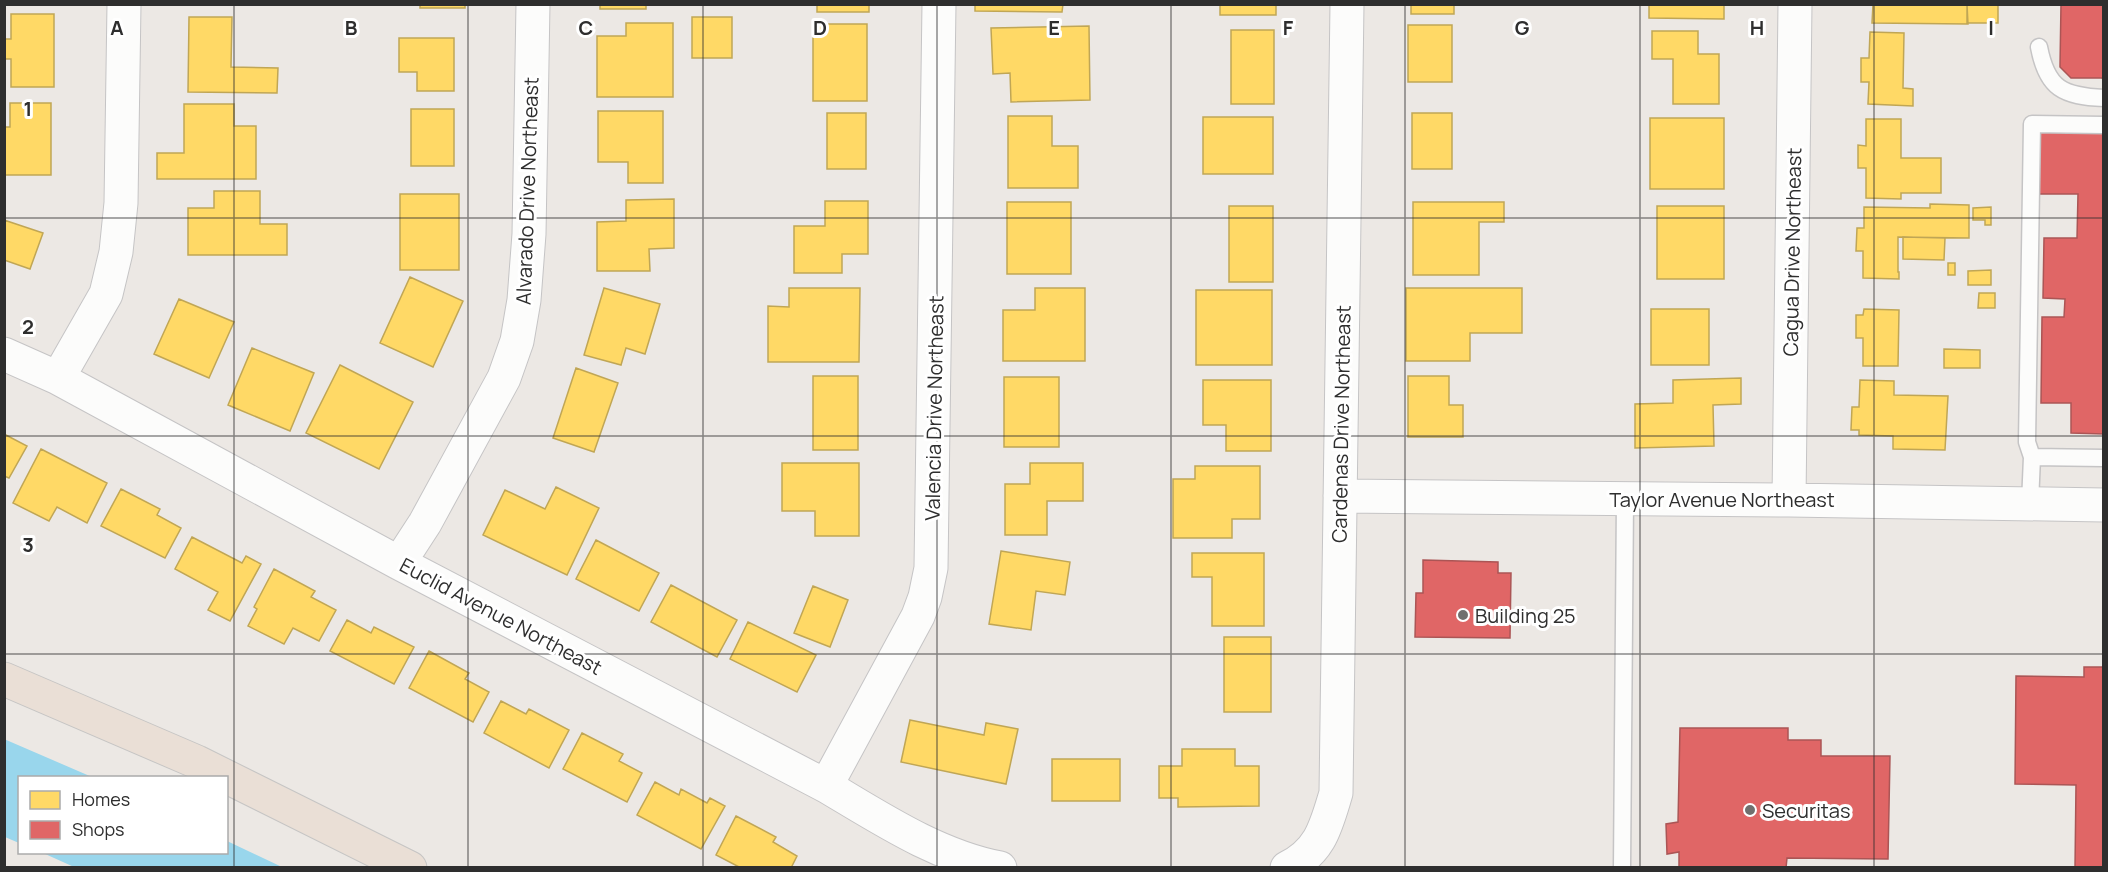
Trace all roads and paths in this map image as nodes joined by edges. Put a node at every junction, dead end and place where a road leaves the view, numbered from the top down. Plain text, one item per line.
1 (124, 4) edge
2 (533, 4) edge
3 (939, 4) edge
4 (1347, 4) edge
5 (1795, 4) edge
6 (2039, 47) dead end
7 (2103, 98) edge
8 (2103, 125) edge
9 (4, 354) edge
10 (58, 378) junction
11 (2032, 457) junction
12 (2103, 458) edge
13 (1340, 496) junction
14 (1624, 499) junction
15 (1789, 500) junction
16 (2030, 503) junction
17 (2103, 505) edge
18 (399, 563) junction
19 (4, 679) edge
20 (225, 776) edge
21 (228, 777) edge
22 (826, 786) junction
23 (1303, 859) edge
24 (410, 867) edge
25 (1000, 867) edge
26 (1622, 867) edge

1 - 10 street
2 - 18 street, Alvarado Drive Northeast
3 - 22 street, Valencia Drive Northeast
4 - 13 street, Cardenas Drive Northeast
5 - 15 street, Cagua Drive Northeast
6 - 7 lane
8 - 11 lane
9 - 10 street, Euclid Avenue Northeast
10 - 18 street, Euclid Avenue Northeast
11 - 12 lane
11 - 16 lane
13 - 14 street, Taylor Avenue Northeast
13 - 23 street, Cardenas Drive Northeast
14 - 15 street, Taylor Avenue Northeast
14 - 26 lane
15 - 16 street, Taylor Avenue Northeast
16 - 17 street, Taylor Avenue Northeast
18 - 22 street, Euclid Avenue Northeast
19 - 20 highway
21 - 24 highway
22 - 25 street, Euclid Avenue Northeast

